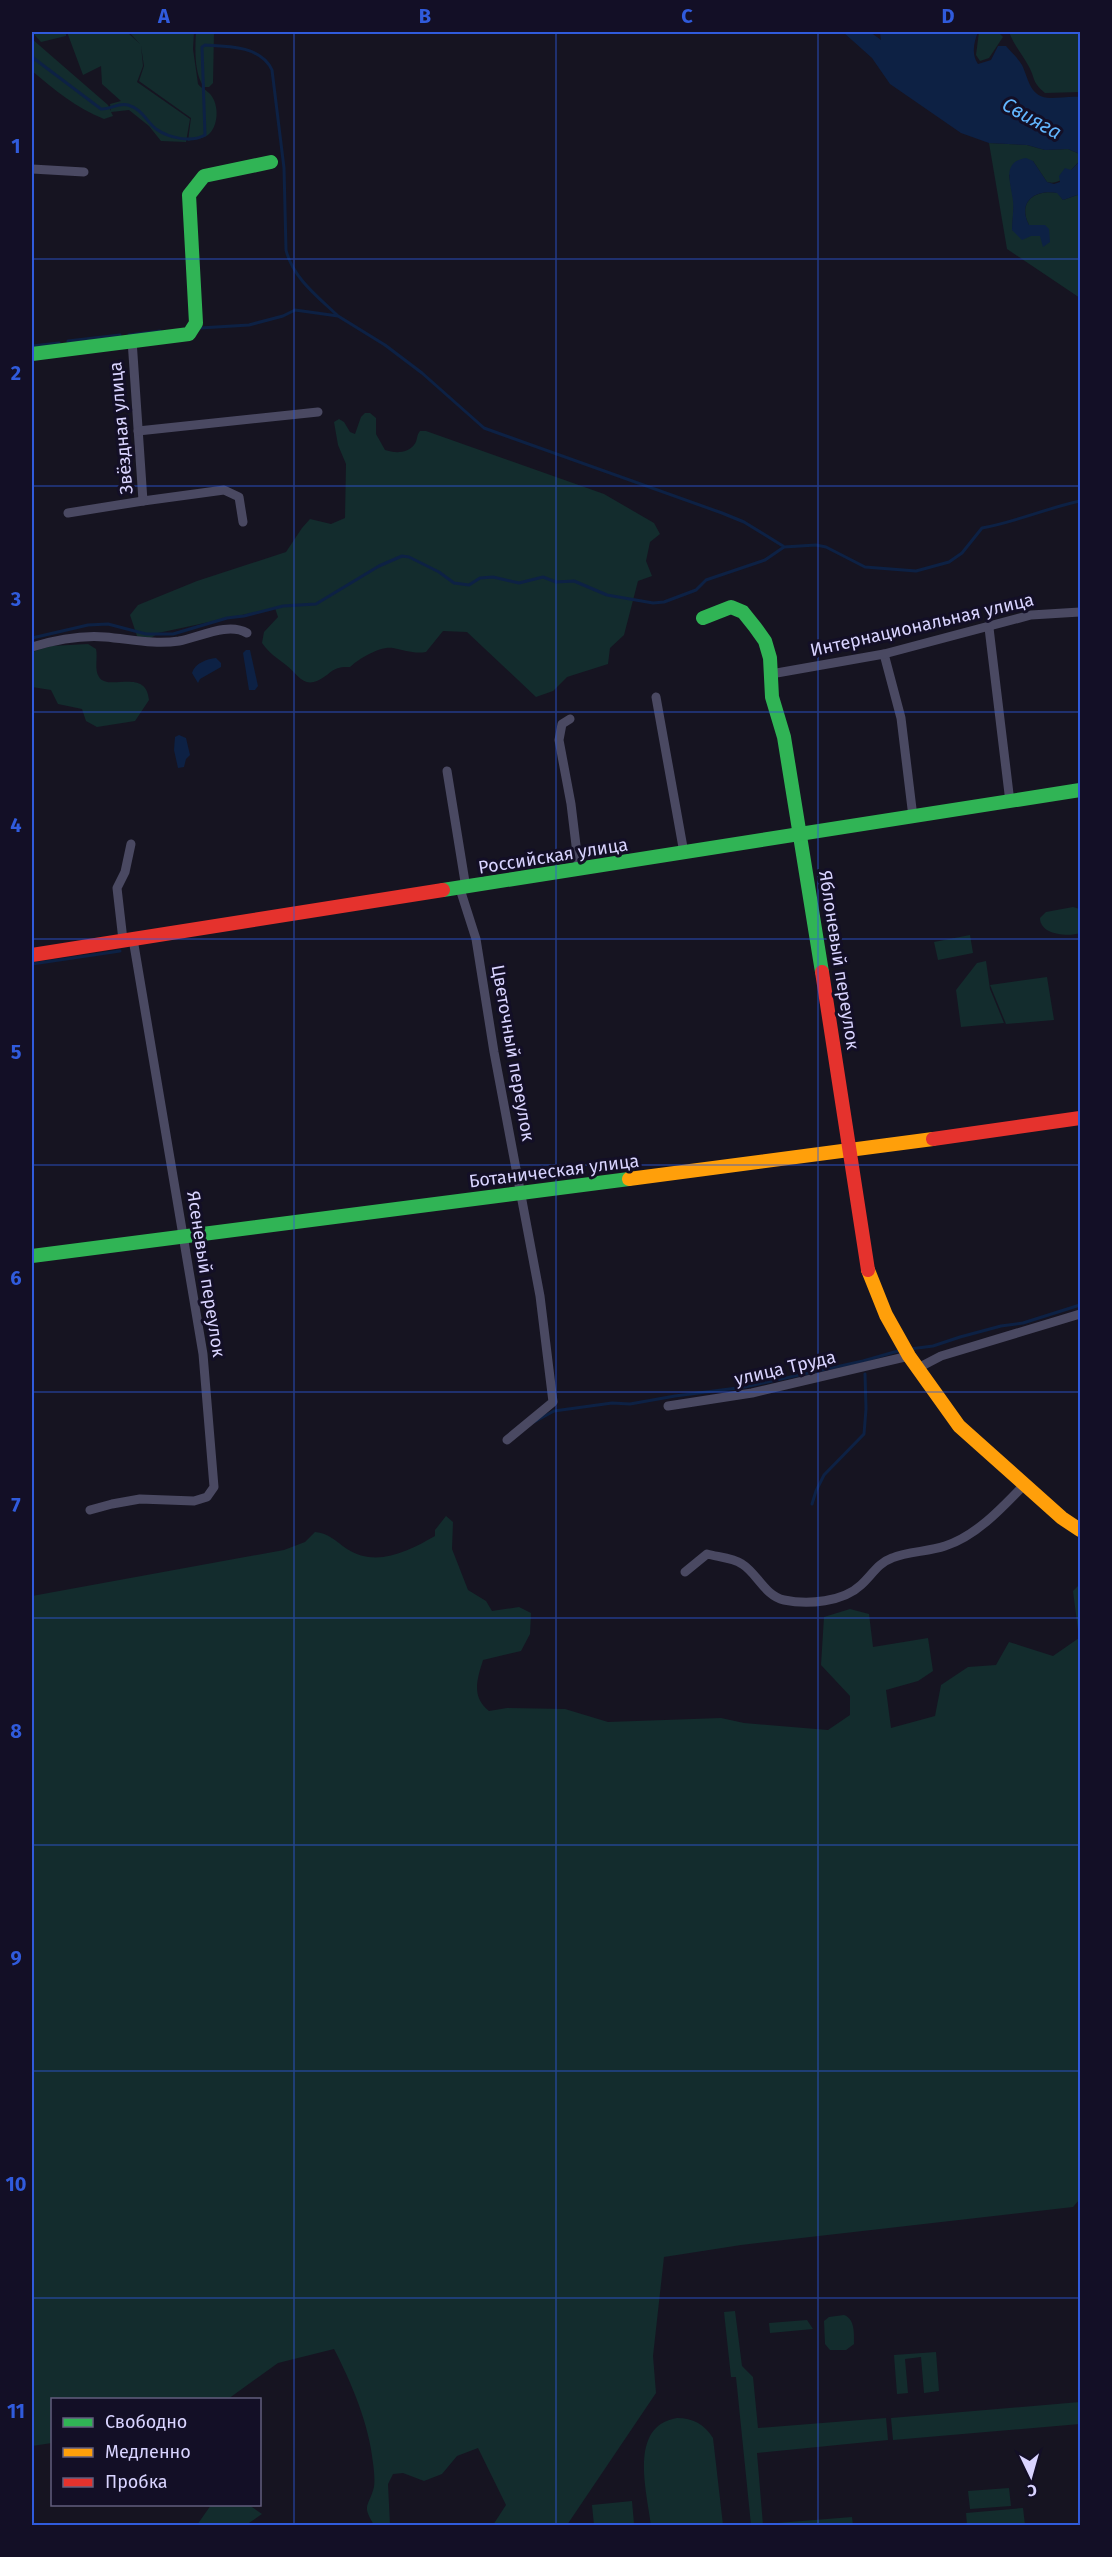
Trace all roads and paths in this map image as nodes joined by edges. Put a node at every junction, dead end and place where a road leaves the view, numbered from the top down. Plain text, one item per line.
1 (271, 162) dead end
2 (32, 169) edge
3 (84, 172) dead end
4 (132, 340) junction
5 (32, 354) edge
6 (318, 412) dead end
7 (138, 431) junction
8 (143, 501) junction
9 (69, 513) dead end
10 (243, 522) dead end
11 (1080, 612) edge
12 (703, 618) dead end
13 (989, 628) junction
14 (247, 633) dead end
15 (32, 647) edge
16 (884, 654) junction
17 (771, 674) junction
18 (656, 697) dead end
19 (570, 719) dead end
20 (447, 771) dead end
21 (1080, 790) edge
22 (1010, 802) junction
23 (913, 818) junction
24 (801, 833) junction
25 (130, 844) dead end
26 (684, 853) junction
27 (579, 870) junction
28 (463, 889) junction
29 (128, 940) junction
30 (32, 955) edge
31 (1080, 1118) edge
32 (850, 1151) junction
33 (521, 1193) junction
34 (185, 1237) junction
35 (32, 1256) edge
36 (1080, 1314) edge
37 (909, 1356) junction
38 (918, 1368) junction
39 (668, 1406) dead end
40 (507, 1440) dead end
41 (1024, 1485) junction
42 (90, 1510) dead end
43 (1080, 1530) edge
44 (685, 1572) dead end

1 - 4 street, Звёздная улица
2 - 3 street
4 - 5 street, Звёздная улица
4 - 7 street, Звёздная улица
6 - 7 street
7 - 8 street, Звёздная улица
8 - 9 street
8 - 10 street, Звёздная улица
11 - 13 street, Интернациональная улица
12 - 17 street, Яблоневый переулок
13 - 16 street, Интернациональная улица
13 - 22 street
14 - 15 street
16 - 17 street, Интернациональная улица
16 - 23 street
17 - 24 street, Яблоневый переулок
18 - 26 street
19 - 27 street
20 - 28 street, Цветочный переулок
21 - 22 street, Российская улица
22 - 23 street, Российская улица
23 - 24 street, Российская улица
24 - 26 street, Российская улица
24 - 32 street, Яблоневый переулок
25 - 29 street, Ясеневый переулок
26 - 27 street, Российская улица
27 - 28 street, Российская улица
28 - 29 street, Российская улица
28 - 33 street, Цветочный переулок
29 - 30 street, Российская улица
29 - 34 street, Ясеневый переулок
31 - 32 street, Ботаническая улица
32 - 33 street, Ботаническая улица
32 - 37 street, Яблоневый переулок
33 - 34 street, Ботаническая улица
33 - 40 street, Цветочный переулок
34 - 35 street, Ботаническая улица
34 - 42 street, Ясеневый переулок
36 - 38 street
37 - 38 street, Яблоневый переулок
37 - 39 street, улица Труда
38 - 41 street, Яблоневый переулок
41 - 43 street, Яблоневый переулок
41 - 44 street

